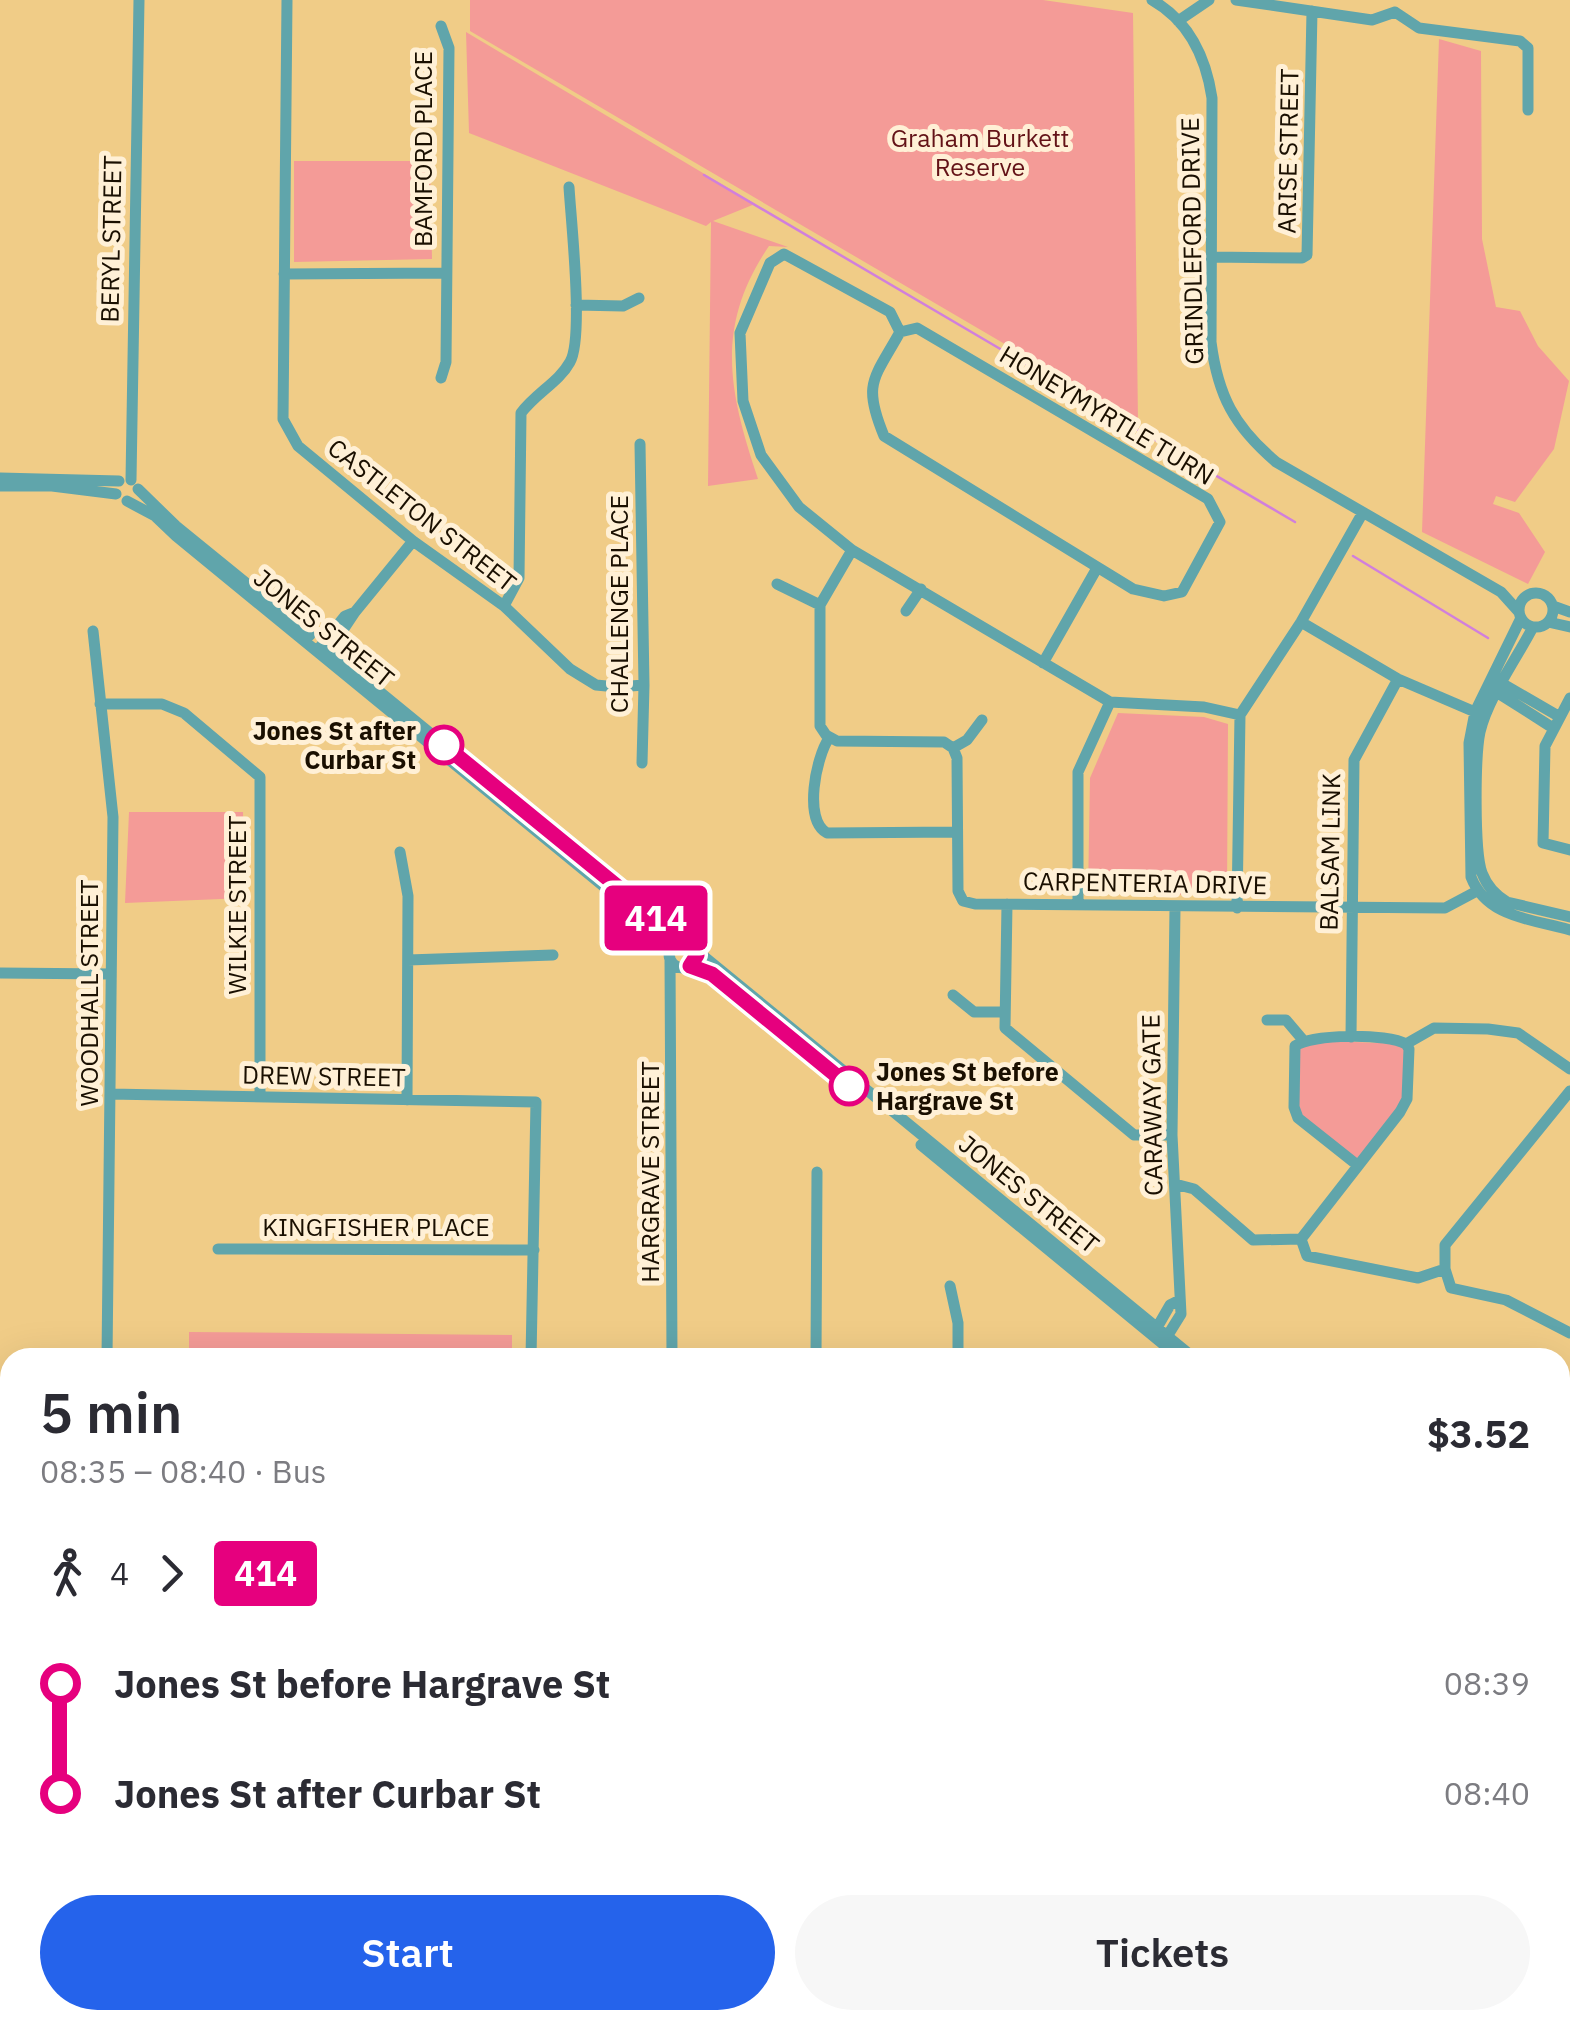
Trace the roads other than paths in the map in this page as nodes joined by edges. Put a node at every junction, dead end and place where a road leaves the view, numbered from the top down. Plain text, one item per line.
1 (139, 0) edge
2 (287, 0) edge
3 (1152, 0) edge
4 (1208, 0) edge
5 (1236, 0) edge
6 (1396, 6) edge
7 (1312, 11) junction
8 (1178, 21) junction
9 (441, 26) dead end
10 (1528, 110) dead end
11 (568, 188) dead end
12 (1211, 257) junction
13 (445, 273) junction
14 (284, 274) junction
15 (639, 298) dead end
16 (576, 305) junction
17 (900, 332) junction
18 (441, 378) dead end
19 (640, 444) dead end
20 (0, 478) edge
21 (0, 486) edge
22 (126, 489) junction
23 (1362, 514) junction
24 (413, 541) junction
25 (852, 550) junction
26 (1097, 568) junction
27 (777, 584) dead end
28 (920, 589) junction
29 (1501, 592) junction
30 (1527, 595) junction
31 (820, 605) junction
32 (504, 606) junction
33 (1552, 606) junction
34 (906, 611) dead end
35 (1570, 612) edge
36 (1520, 615) junction
37 (1301, 622) junction
38 (1548, 622) junction
39 (1534, 627) junction
40 (1570, 627) edge
41 (93, 631) dead end
42 (323, 651) junction
43 (1043, 663) junction
44 (1398, 679) junction
45 (644, 685) junction
46 (1500, 689) junction
47 (1570, 698) edge
48 (1110, 702) junction
49 (100, 704) junction
50 (1474, 712) junction
51 (1240, 714) junction
52 (982, 720) dead end
53 (1557, 722) junction
54 (829, 738) junction
55 (954, 748) junction
56 (642, 763) dead end
57 (956, 832) junction
58 (1570, 850) edge
59 (400, 852) dead end
60 (1476, 891) junction
61 (1006, 904) junction
62 (1078, 904) junction
63 (1352, 907) junction
64 (1175, 908) junction
65 (1237, 908) junction
66 (1570, 917) edge
67 (1570, 930) edge
68 (673, 950) junction
69 (696, 950) junction
70 (553, 954) dead end
71 (408, 960) junction
72 (688, 967) junction
73 (0, 973) edge
74 (112, 974) junction
75 (672, 986) junction
76 (954, 995) dead end
77 (1006, 1012) junction
78 (1266, 1020) dead end
79 (1351, 1037) junction
80 (1304, 1040) junction
81 (1406, 1044) junction
82 (1570, 1069) edge
83 (1570, 1092) edge
84 (110, 1094) junction
85 (260, 1097) junction
86 (407, 1100) junction
87 (1172, 1135) junction
88 (1356, 1164) junction
89 (817, 1172) dead end
90 (1175, 1184) junction
91 (1301, 1239) junction
92 (218, 1249) dead end
93 (534, 1250) junction
94 (1444, 1270) junction
95 (950, 1286) dead end
96 (1570, 1334) edge
97 (1160, 1336) junction
98 (107, 1348) edge
99 (531, 1348) edge
100 (672, 1348) edge
101 (816, 1348) edge
102 (958, 1348) edge
103 (1171, 1348) edge
104 (1179, 1348) edge

1 - 22 street, BERYL STREET
2 - 14 street, CASTLETON STREET
3 - 8 street, GRINDLEFORD DRIVE
4 - 8 street
5 - 7 street
6 - 7 street
6 - 10 street
7 - 12 street, ARISE STREET
8 - 12 street, GRINDLEFORD DRIVE
9 - 13 street, BAMFORD PLACE
11 - 16 street
12 - 23 street, GRINDLEFORD DRIVE
13 - 14 street, BAMFORD PLACE
13 - 18 street, BAMFORD PLACE
14 - 24 street, CASTLETON STREET
15 - 16 street
16 - 32 street
17 - 25 street
17 - 26 street, HONEYMYRTLE TURN
17 - 26 street, HONEYMYRTLE TURN
19 - 45 street, CHALLENGE PLACE
20 - 22 street
21 - 22 street
22 - 42 street, JONES STREET
23 - 29 street, GRINDLEFORD DRIVE
23 - 37 street
24 - 32 street, CASTLETON STREET
24 - 42 street
25 - 28 street
25 - 31 street
26 - 43 street
27 - 31 street
28 - 34 street
28 - 43 street
29 - 30 street, GRINDLEFORD DRIVE
29 - 36 street, GRINDLEFORD DRIVE
30 - 33 street, GRINDLEFORD DRIVE
30 - 36 street
31 - 54 street
32 - 45 street, CASTLETON STREET
33 - 35 street, GRINDLEFORD DRIVE
33 - 38 street
36 - 39 street, GRINDLEFORD DRIVE
36 - 50 street
37 - 44 street
37 - 51 street
38 - 39 street
38 - 40 street
39 - 46 street
41 - 49 street, WOODHALL STREET
42 - 68 street, JONES STREET
43 - 48 street
44 - 50 street
44 - 63 street, BALSAM LINK
45 - 56 street, CHALLENGE PLACE
46 - 53 street
46 - 66 street
47 - 53 street
48 - 51 street
48 - 62 street
49 - 74 street, WOODHALL STREET
49 - 85 street, WILKIE STREET
50 - 60 street
51 - 65 street
52 - 55 street
53 - 58 street
54 - 55 street
54 - 57 street
55 - 57 street, CARPENTERIA DRIVE
57 - 61 street, CARPENTERIA DRIVE
59 - 71 street
60 - 63 street, CARPENTERIA DRIVE
60 - 67 street
61 - 62 street, CARPENTERIA DRIVE
61 - 77 street
62 - 64 street, CARPENTERIA DRIVE
63 - 65 street, CARPENTERIA DRIVE
63 - 79 street, BALSAM LINK
64 - 65 street, CARPENTERIA DRIVE
64 - 87 street, CARAWAY GATE
68 - 69 street, JONES STREET
68 - 72 street, JONES STREET
68 - 75 street, HARGRAVE STREET
69 - 72 street
69 - 97 street, JONES STREET
70 - 71 street
71 - 86 street
72 - 75 street
72 - 97 street, JONES STREET
73 - 74 street
74 - 84 street, WOODHALL STREET
75 - 100 street, HARGRAVE STREET
76 - 77 street
77 - 87 street
78 - 80 street
79 - 80 street
79 - 81 street
80 - 88 street
81 - 82 street
81 - 88 street
83 - 94 street
84 - 85 street, DREW STREET
84 - 98 street, WOODHALL STREET
85 - 86 street, DREW STREET
86 - 93 street, DREW STREET
87 - 90 street, CARAWAY GATE
88 - 91 street
89 - 101 street
90 - 91 street
90 - 97 street, CARAWAY GATE
91 - 94 street
92 - 93 street, KINGFISHER PLACE
93 - 99 street
94 - 96 street
95 - 102 street
97 - 103 street, JONES STREET
97 - 104 street, JONES STREET

